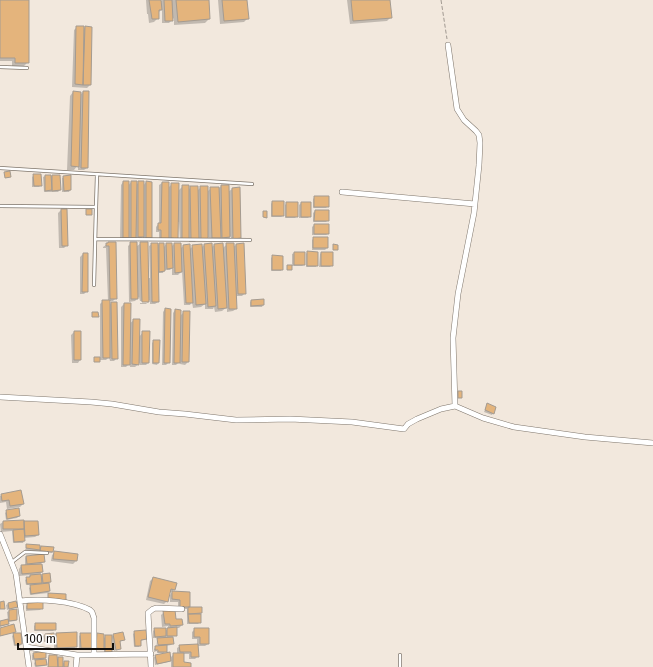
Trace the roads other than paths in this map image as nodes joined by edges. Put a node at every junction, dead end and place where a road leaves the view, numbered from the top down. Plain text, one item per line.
1 (448, 45) road end
2 (0, 67) edge
3 (27, 68) dead end
4 (0, 168) edge
5 (97, 175) junction
6 (252, 184) dead end
7 (342, 192) dead end
8 (475, 204) junction
9 (0, 206) edge
10 (96, 207) junction
11 (95, 239) junction
12 (250, 240) dead end
13 (94, 285) dead end
14 (0, 397) edge
15 (455, 406) junction
16 (653, 443) edge
17 (0, 534) edge
18 (47, 553) dead end
19 (12, 562) junction
20 (20, 601) junction
21 (182, 609) dead end
22 (26, 647) junction
23 (151, 654) junction
24 (77, 655) junction
25 (94, 655) junction
26 (400, 655) dead end
27 (29, 667) edge
28 (76, 667) edge
29 (152, 667) edge
30 (400, 667) edge

1 - 8 street
2 - 3 lane
4 - 5 lane
5 - 6 lane
5 - 10 lane
7 - 8 street
8 - 15 street
9 - 10 lane
10 - 11 lane
11 - 12 lane
11 - 13 lane
14 - 15 street
15 - 16 street
17 - 19 street
18 - 19 lane
19 - 20 street
20 - 22 street
20 - 25 street
21 - 23 street
22 - 24 street
22 - 27 street
23 - 25 street
23 - 29 street
24 - 25 street
24 - 28 street
26 - 30 lane

